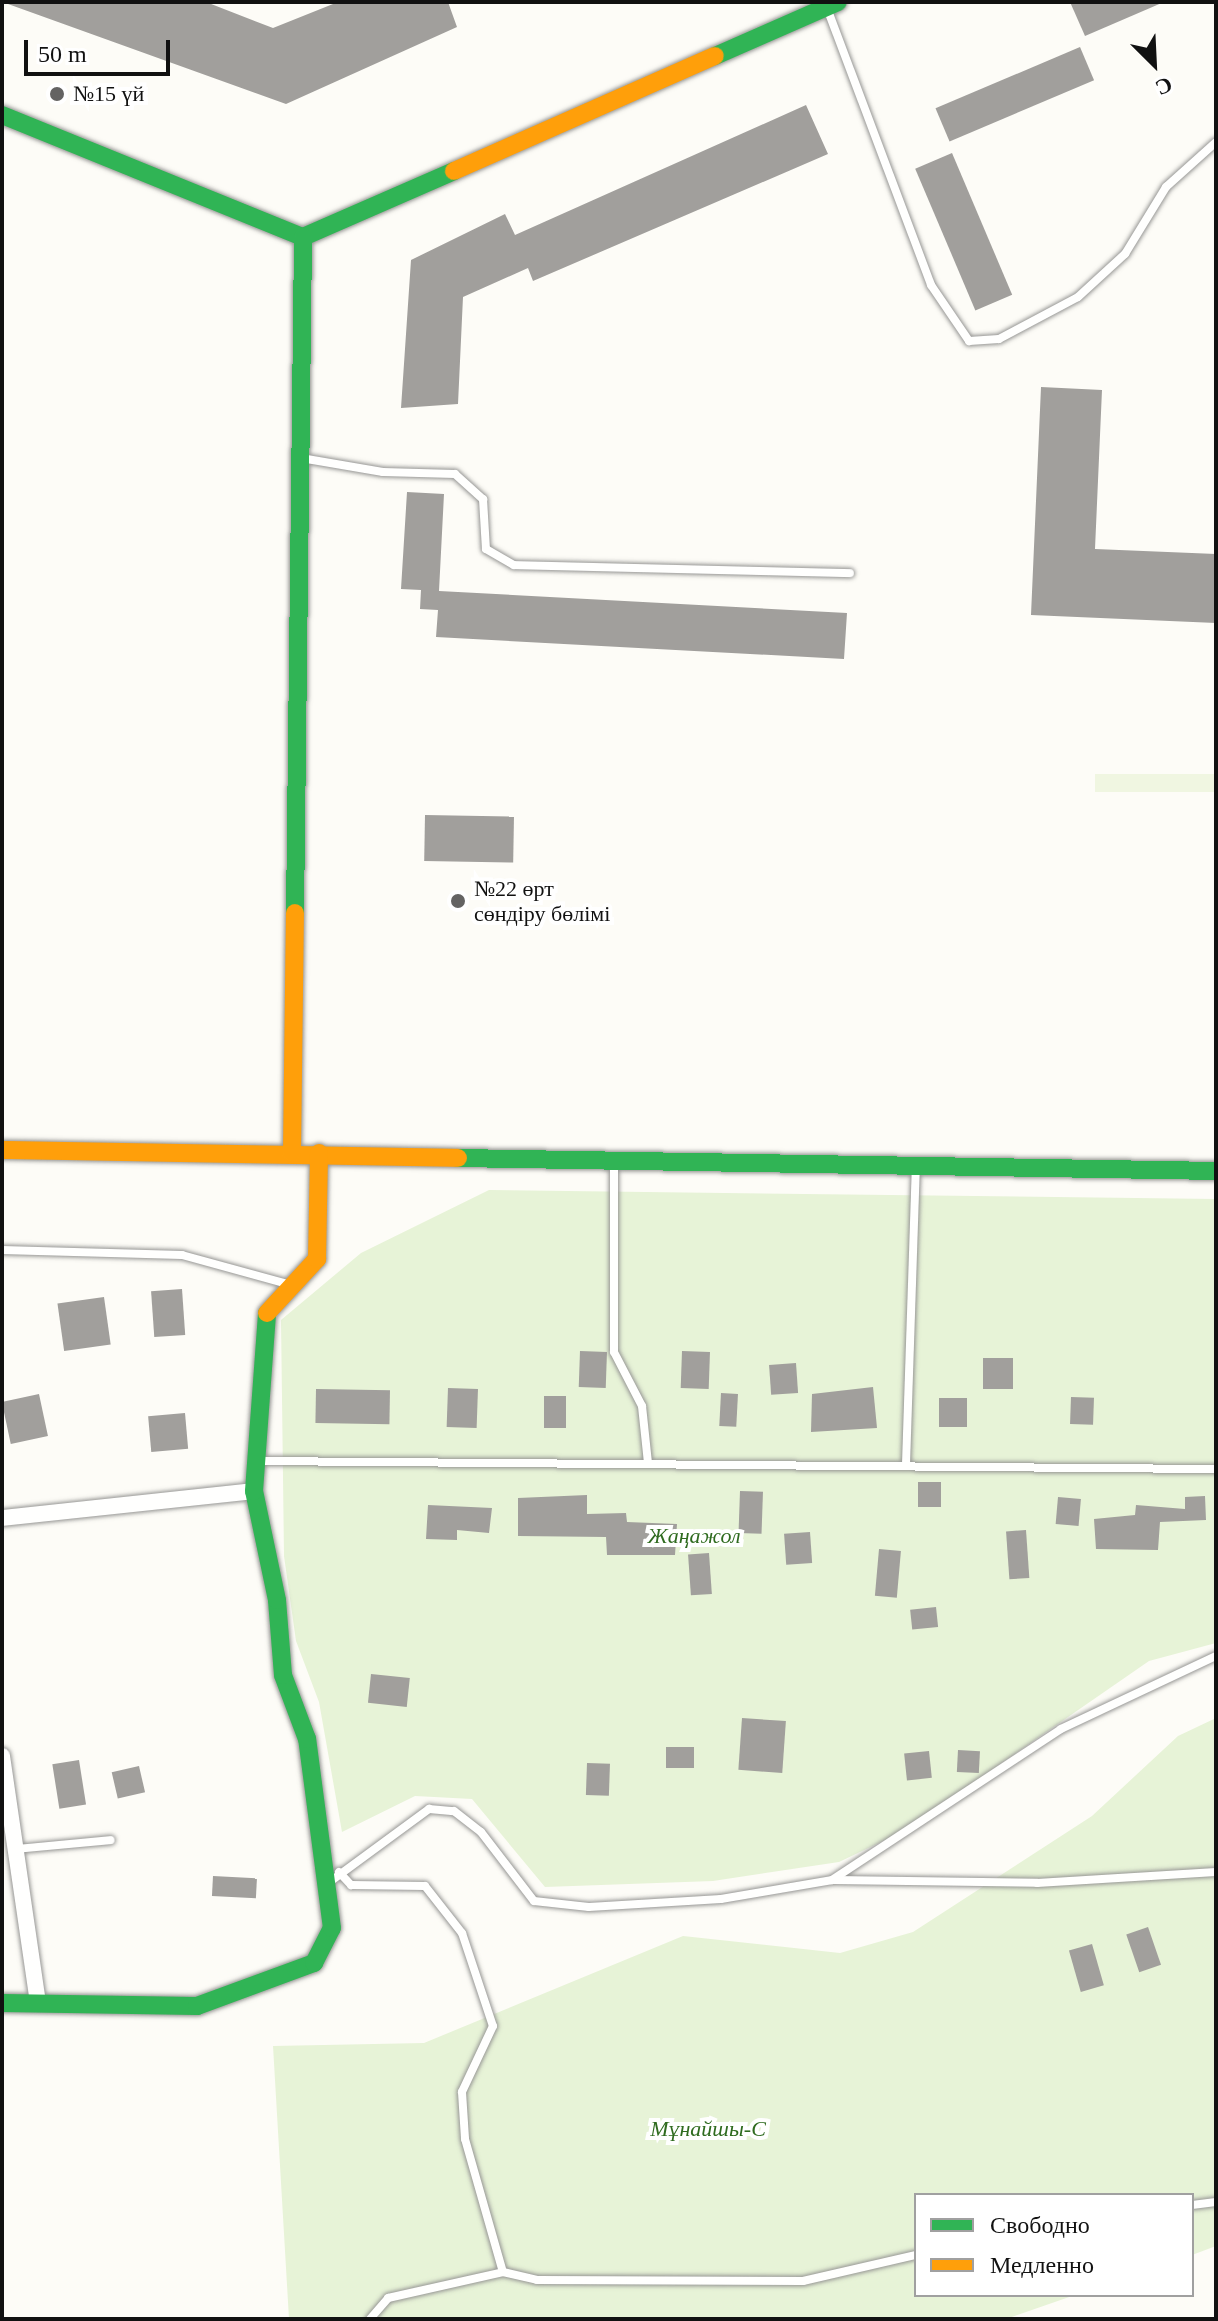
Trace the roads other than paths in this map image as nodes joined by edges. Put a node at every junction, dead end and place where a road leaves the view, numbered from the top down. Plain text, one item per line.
1 (832, 4) edge
2 (2, 115) edge
3 (1216, 142) edge
4 (303, 237) junction
5 (300, 458) junction
6 (850, 573) dead end
7 (2, 1150) edge
8 (292, 1153) junction
9 (319, 1153) junction
10 (615, 1161) junction
11 (916, 1165) junction
12 (1216, 1171) edge
13 (2, 1250) edge
14 (293, 1286) junction
15 (254, 1461) junction
16 (648, 1463) junction
17 (906, 1464) junction
18 (1216, 1469) edge
19 (254, 1491) junction
20 (2, 1518) edge
21 (1216, 1656) edge
22 (2, 1756) edge
23 (111, 1840) dead end
24 (15, 1849) junction
25 (1216, 1872) edge
26 (334, 1877) junction
27 (832, 1880) junction
28 (38, 2002) junction
29 (2, 2003) edge
30 (1216, 2202) edge
31 (1194, 2205) edge
32 (914, 2255) edge
33 (503, 2272) junction
34 (370, 2319) edge

1 - 3 lane
1 - 4 street
2 - 4 street
4 - 5 street
5 - 6 lane
5 - 8 street
7 - 8 street
8 - 9 street
9 - 10 street
9 - 14 street
10 - 11 street
10 - 16 lane
11 - 12 street
11 - 17 lane
13 - 14 lane
14 - 15 street
15 - 16 lane
15 - 19 street
16 - 17 lane
17 - 18 lane
19 - 20 street
19 - 26 street
21 - 27 lane
22 - 24 street
23 - 24 lane
24 - 28 street
25 - 27 lane
26 - 27 lane
26 - 28 street
26 - 33 lane
28 - 29 street
30 - 31 lane
32 - 33 lane
33 - 34 lane

